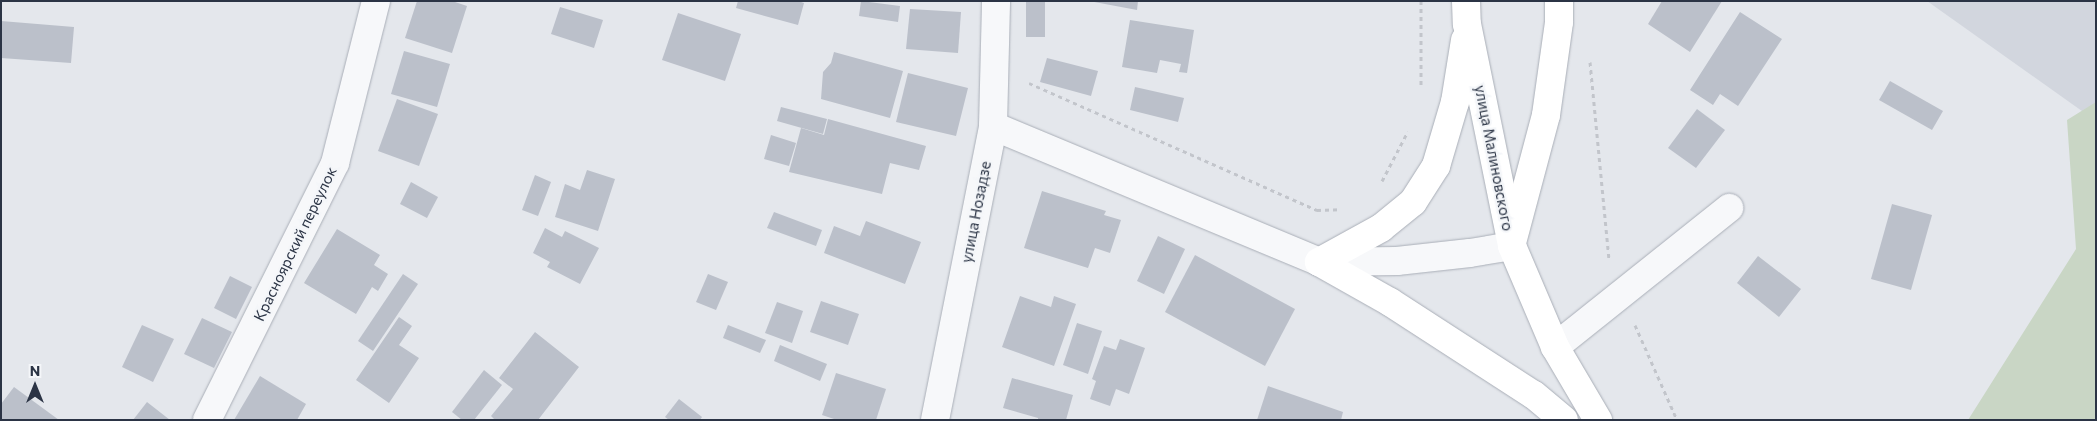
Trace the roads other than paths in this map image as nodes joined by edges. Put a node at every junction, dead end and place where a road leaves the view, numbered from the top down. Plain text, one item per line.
1 (376, 1) edge
2 (996, 1) edge
3 (1559, 1) edge
4 (1467, 12) edge
5 (993, 126) junction
6 (1729, 208) dead end
7 (1512, 246) junction
8 (1319, 262) junction
9 (1555, 347) junction
10 (207, 420) edge
11 (935, 420) edge
12 (1564, 420) edge
13 (1598, 420) edge

1 - 10 street, Красноярский переулок
2 - 5 street, улица Нозадзе
3 - 7 highway, улица Малиновского
4 - 7 highway, улица Малиновского
4 - 8 highway
5 - 8 street
5 - 11 street, улица Нозадзе
6 - 9 street
7 - 8 street
7 - 9 highway
8 - 12 highway
9 - 13 highway

